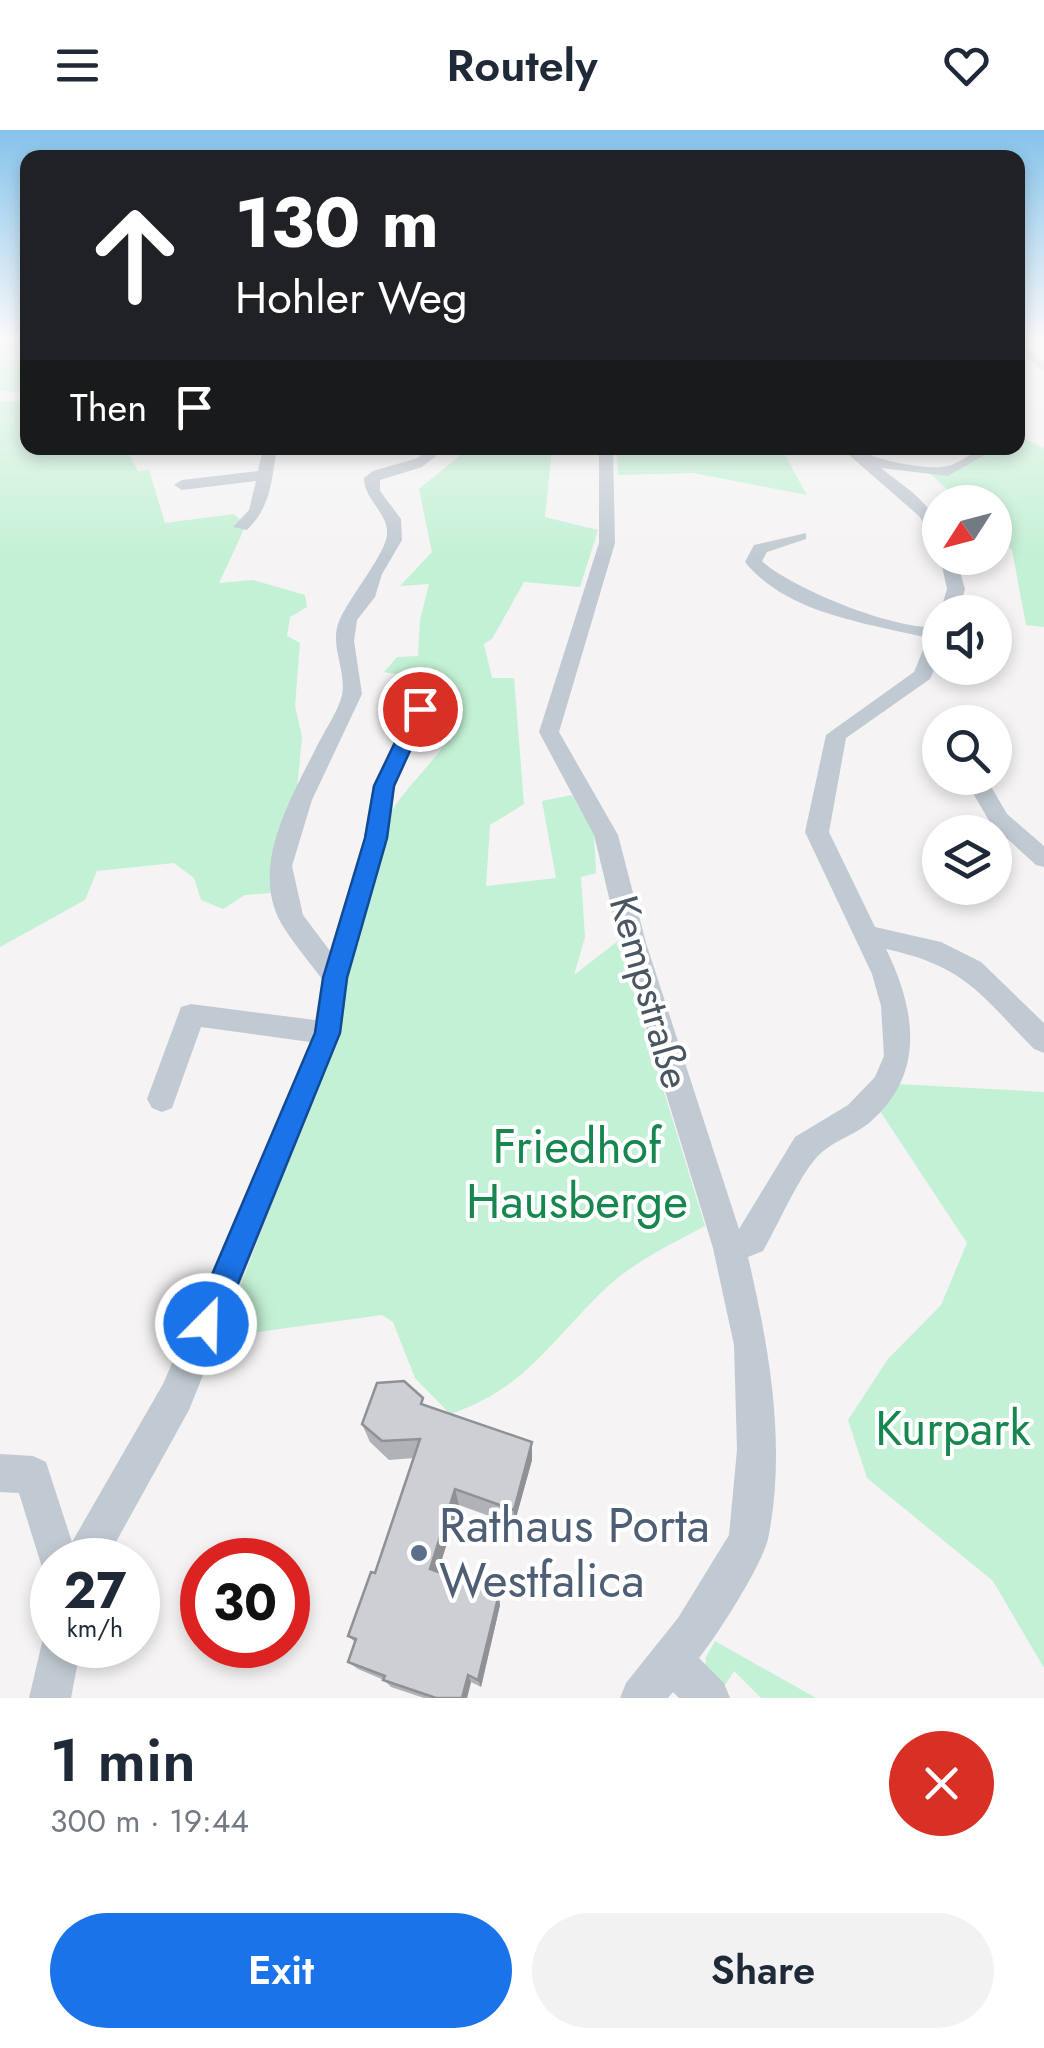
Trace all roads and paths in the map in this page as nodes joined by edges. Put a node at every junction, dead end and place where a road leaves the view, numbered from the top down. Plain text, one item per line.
1 (269, 455) edge
2 (428, 455) edge
3 (606, 455) edge
4 (855, 455) edge
5 (978, 455) edge
6 (861, 461) junction
7 (266, 475) junction
8 (182, 486) dead end
9 (922, 510) edge
10 (242, 527) dead end
11 (800, 536) dead end
12 (922, 629) edge
13 (922, 676) edge
14 (420, 709) dead end
15 (985, 795) edge
16 (1044, 859) edge
17 (867, 935) junction
18 (335, 978) junction
19 (327, 1033) junction
20 (1044, 1040) edge
21 (162, 1099) dead end
22 (729, 1248) junction
23 (0, 1474) edge
24 (51, 1538) edge
25 (96, 1538) edge
26 (673, 1662) junction
27 (56, 1668) edge
28 (50, 1698) edge
29 (641, 1698) edge
30 (709, 1698) edge

1 - 7 street
2 - 18 street
3 - 22 street, Kempstraße
4 - 6 street
5 - 6 street
6 - 9 street
7 - 8 street
7 - 10 street
11 - 12 street
13 - 17 street
14 - 18 street
15 - 16 street
17 - 20 street
17 - 22 street
18 - 19 street
19 - 21 street
19 - 25 street
22 - 26 street, Kempstraße
23 - 24 street
26 - 29 street, Kempstraße
26 - 30 street
27 - 28 street

